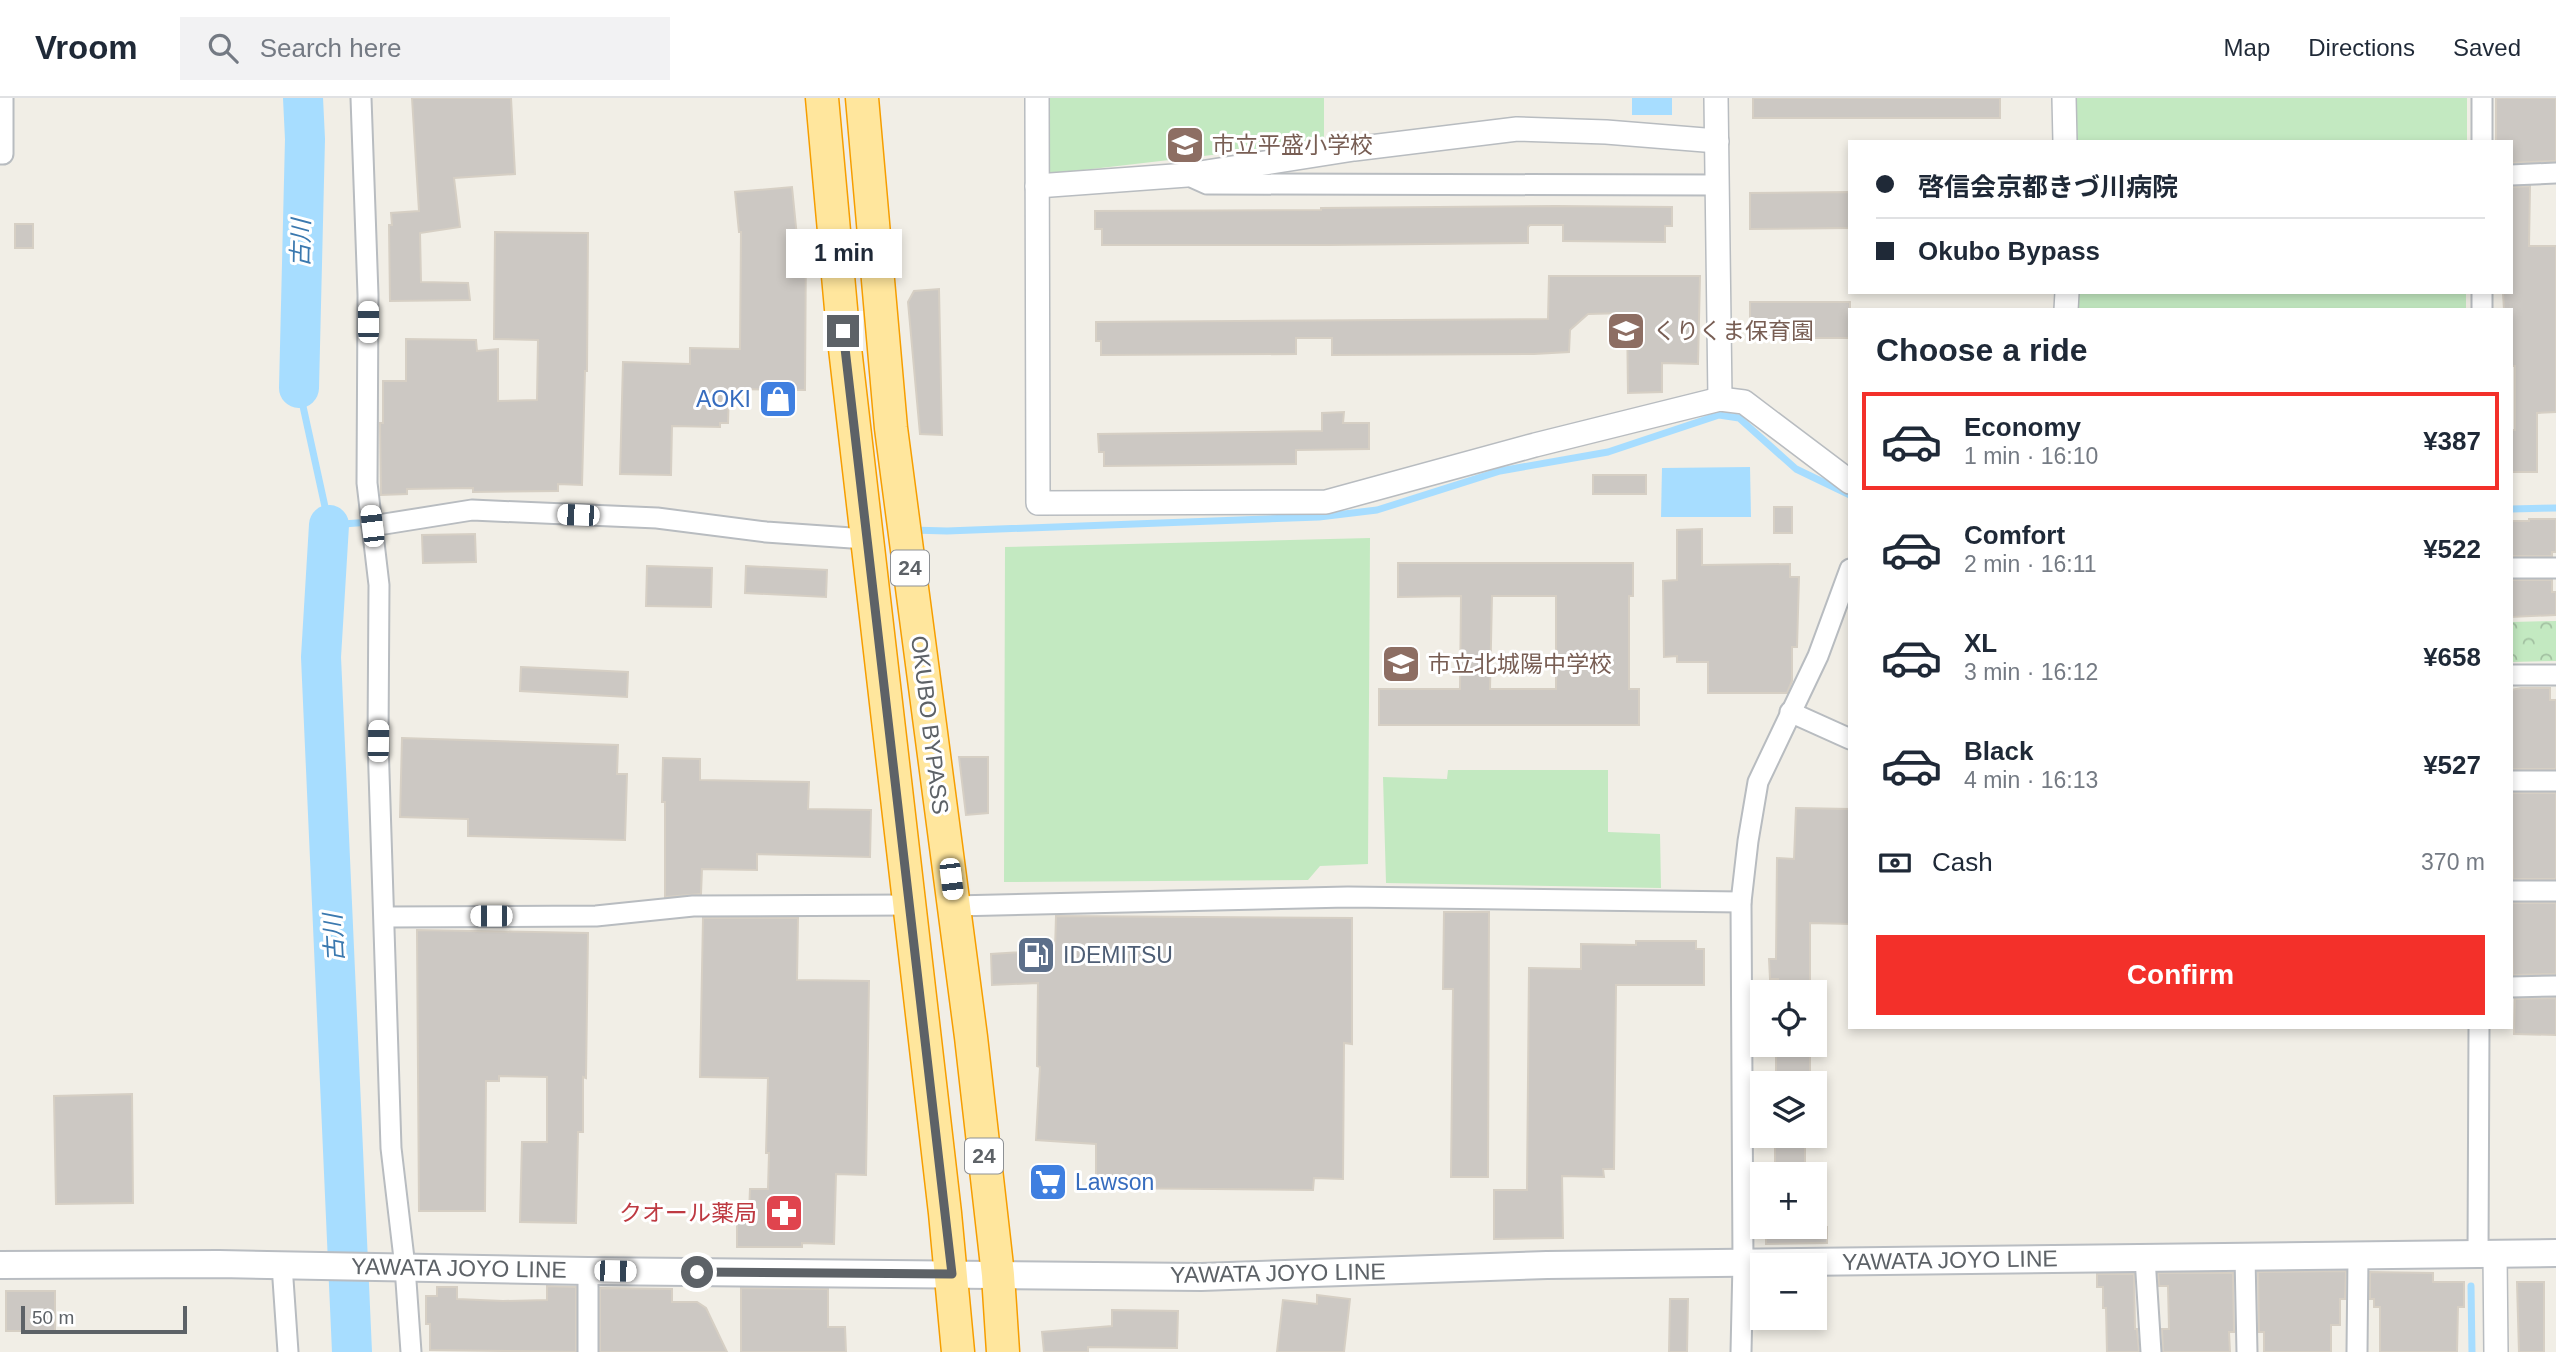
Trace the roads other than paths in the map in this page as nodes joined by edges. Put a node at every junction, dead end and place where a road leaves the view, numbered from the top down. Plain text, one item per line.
1 (3, 98) edge
2 (361, 98) edge
3 (822, 98) edge
4 (862, 98) edge
5 (1037, 98) edge
6 (1716, 98) edge
7 (2064, 98) edge
8 (2482, 98) edge
9 (2065, 140) edge
10 (2482, 140) edge
11 (1717, 141) junction
12 (0, 154) edge
13 (2556, 173) edge
14 (1187, 175) junction
15 (2513, 175) edge
16 (1717, 185) junction
17 (1037, 186) junction
18 (1720, 399) junction
19 (1848, 480) edge
20 (372, 526) junction
21 (866, 539) junction
22 (2513, 568) edge
23 (2556, 568) edge
24 (1848, 574) edge
25 (2513, 675) edge
26 (2556, 675) edge
27 (1790, 712) junction
28 (1848, 738) edge
29 (2513, 781) edge
30 (2556, 781) edge
31 (2513, 891) edge
32 (2556, 891) edge
33 (1741, 902) junction
34 (908, 905) junction
35 (954, 906) junction
36 (385, 917) junction
37 (2556, 986) edge
38 (2513, 987) edge
39 (2479, 1029) edge
40 (2556, 1253) edge
41 (2487, 1254) junction
42 (2358, 1255) junction
43 (2245, 1257) junction
44 (2146, 1258) junction
45 (1743, 1263) junction
46 (0, 1265) edge
47 (290, 1265) junction
48 (397, 1267) junction
49 (588, 1271) junction
50 (952, 1274) junction
51 (998, 1275) junction
52 (288, 1352) edge
53 (411, 1352) edge
54 (588, 1352) edge
55 (958, 1352) edge
56 (1003, 1352) edge
57 (1741, 1352) edge
58 (2151, 1352) edge
59 (2247, 1352) edge
60 (2357, 1352) edge
61 (2496, 1352) edge

1 - 12 street
2 - 20 street
3 - 21 highway, OKUBO BYPASS / 24
4 - 35 highway, OKUBO BYPASS / 24
5 - 17 street
6 - 11 street
7 - 9 street
8 - 10 street
11 - 14 street
11 - 16 street
13 - 15 street
14 - 16 street
14 - 17 street
16 - 18 street
17 - 18 street
18 - 19 street
20 - 21 street
20 - 36 street
21 - 34 highway, OKUBO BYPASS / 24
22 - 23 street
24 - 27 street
25 - 26 street
27 - 28 street
27 - 33 street
29 - 30 street
31 - 32 street
33 - 35 street
33 - 45 street
34 - 36 street
34 - 50 highway, OKUBO BYPASS / 24
35 - 51 highway, OKUBO BYPASS / 24
36 - 48 street
37 - 38 street
39 - 41 street
40 - 41 main road, YAWATA JOYO LINE
41 - 42 main road, YAWATA JOYO LINE
41 - 61 street
42 - 43 main road, YAWATA JOYO LINE
42 - 60 street
43 - 44 main road, YAWATA JOYO LINE
43 - 59 street
44 - 45 main road, YAWATA JOYO LINE
44 - 58 street
45 - 51 main road, YAWATA JOYO LINE
45 - 57 street
46 - 47 main road, YAWATA JOYO LINE
47 - 48 main road, YAWATA JOYO LINE
47 - 52 street
48 - 49 main road, YAWATA JOYO LINE
48 - 53 street
49 - 50 main road, YAWATA JOYO LINE
49 - 54 street
50 - 51 main road, YAWATA JOYO LINE
50 - 55 highway, OKUBO BYPASS / 24
51 - 56 highway, OKUBO BYPASS / 24

